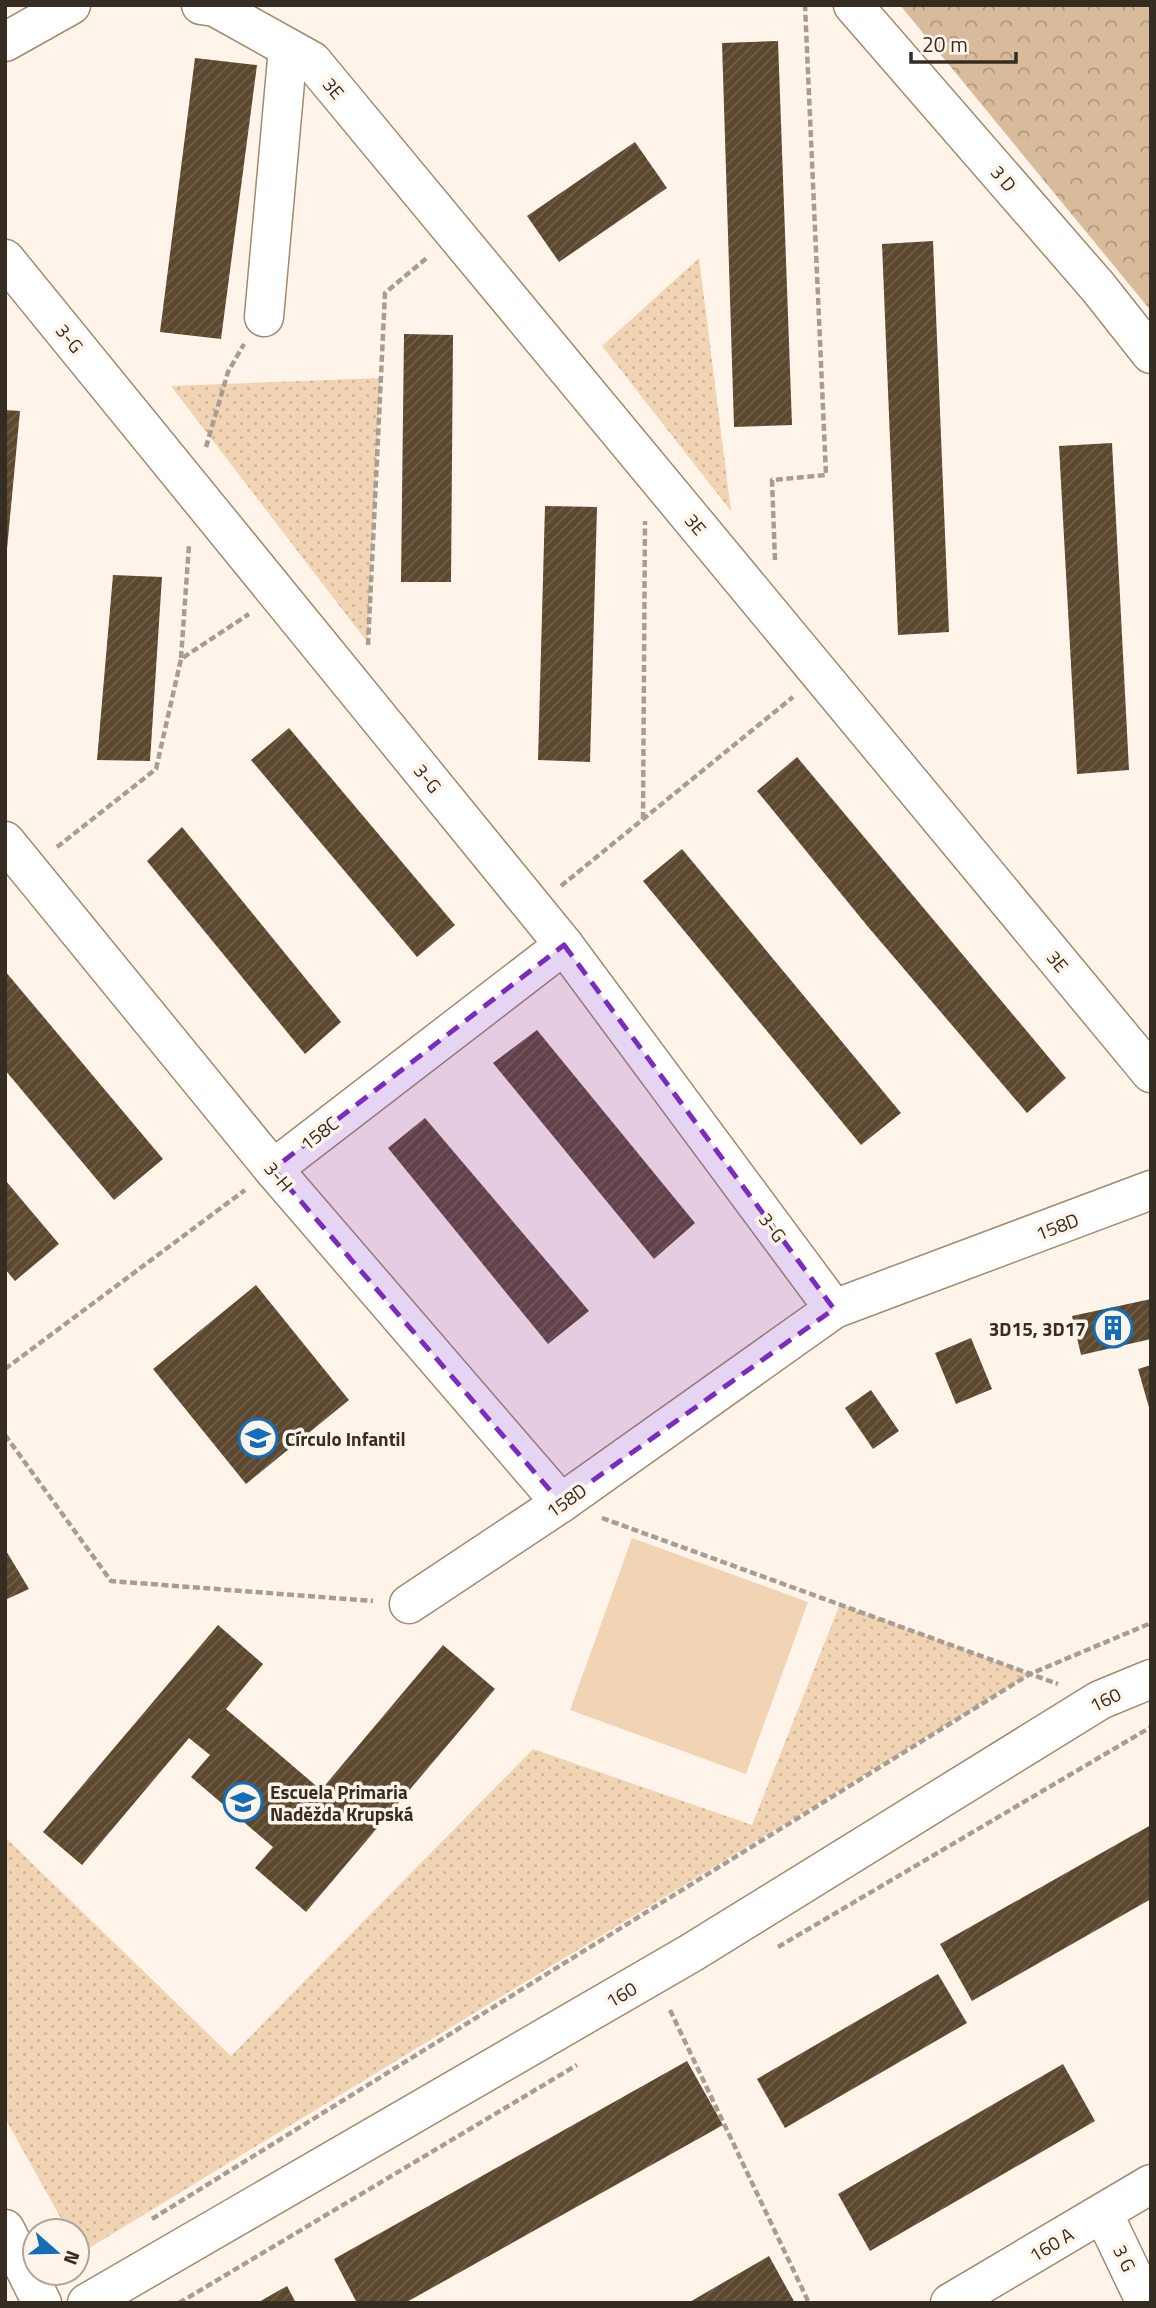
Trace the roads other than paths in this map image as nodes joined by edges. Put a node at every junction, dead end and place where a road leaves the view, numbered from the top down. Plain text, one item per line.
1 (71, 5) edge
2 (853, 5) edge
3 (208, 6) edge
4 (5, 42) edge
5 (288, 48) junction
6 (5, 259) edge
7 (264, 317) dead end
8 (1151, 354) edge
9 (17, 855) edge
10 (564, 944) junction
11 (1151, 1073) edge
12 (273, 1169) junction
13 (1151, 1190) edge
14 (834, 1310) junction
15 (561, 1503) junction
16 (409, 1604) road end
17 (1151, 1679) edge
18 (1151, 2184) edge
19 (1103, 2213) junction
20 (5, 2228) edge
21 (42, 2303) edge
22 (87, 2303) edge
23 (950, 2303) edge
24 (1146, 2303) edge

1 - 4 street
2 - 8 street, 3 D
3 - 5 street, 3E
5 - 7 street
5 - 11 street, 3E
6 - 10 street, 3-G
9 - 12 street, 3-H
10 - 12 street, 158C
10 - 14 street, 3-G
12 - 15 street, 3-H
13 - 14 street, 158D
14 - 15 street, 158D
15 - 16 street, 158D
17 - 22 street, 160
18 - 19 street, 160 A
19 - 23 street, 160 A
19 - 24 street, 3 G
20 - 21 street

